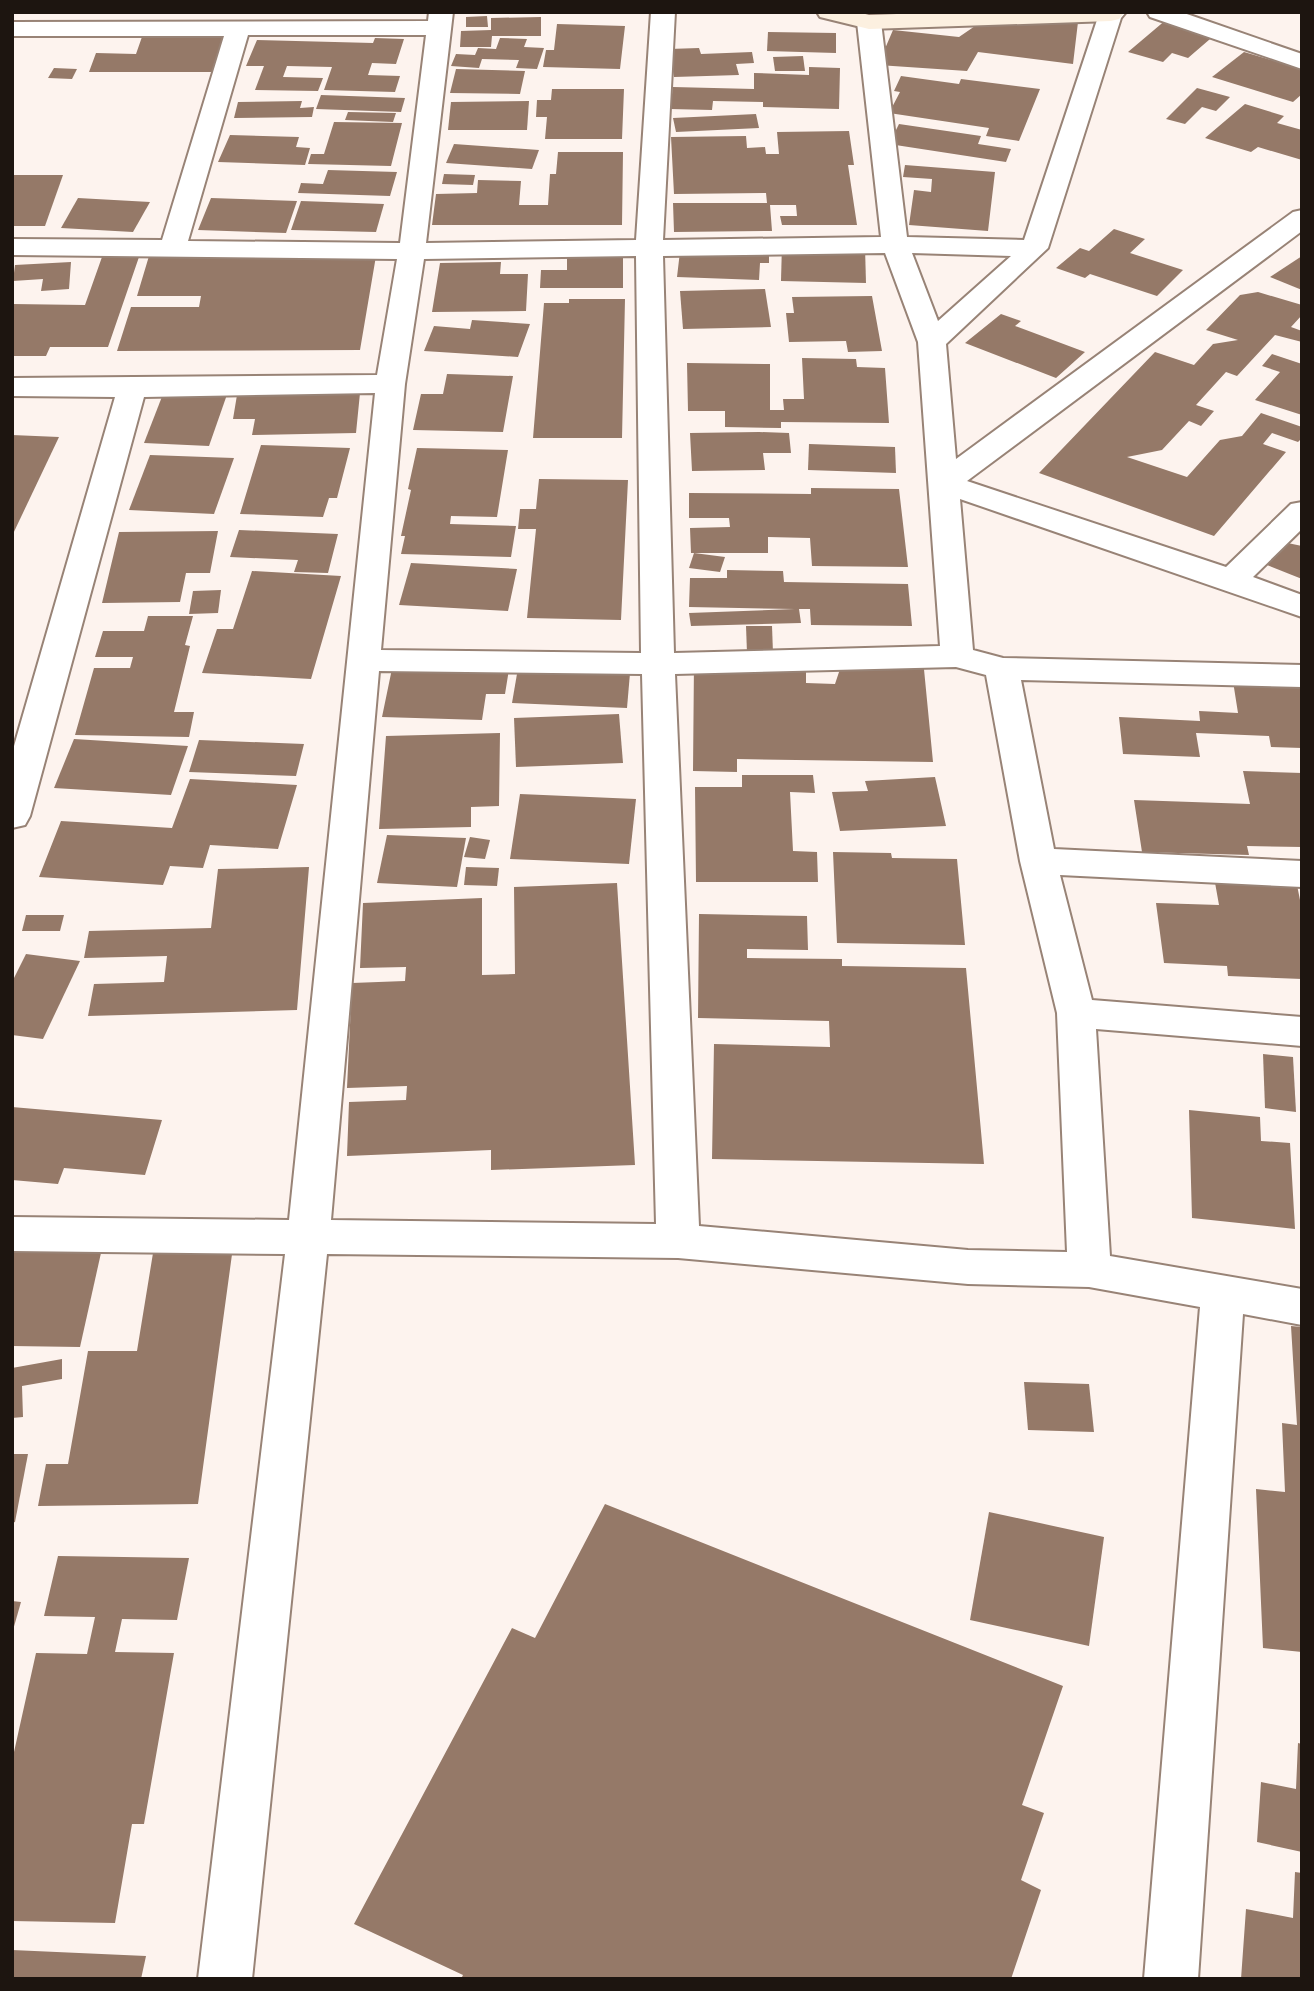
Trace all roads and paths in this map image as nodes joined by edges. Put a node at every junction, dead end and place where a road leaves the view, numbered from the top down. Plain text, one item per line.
1 (663, 12) edge
2 (828, 12) edge
3 (1158, 12) edge
4 (1113, 13) edge
5 (440, 20) edge
6 (869, 22) junction
7 (238, 29) junction
8 (18, 35) edge
9 (1302, 62) edge
10 (1302, 218) edge
11 (895, 245) junction
12 (12, 247) edge
13 (173, 247) junction
14 (649, 248) junction
15 (1035, 248) junction
16 (412, 251) junction
17 (932, 342) junction
18 (390, 384) junction
19 (12, 387) edge
20 (132, 388) junction
21 (944, 483) junction
22 (1302, 511) edge
23 (1232, 580) junction
24 (1302, 607) edge
25 (957, 656) junction
26 (362, 660) junction
27 (658, 664) junction
28 (1002, 668) junction
29 (1302, 676) edge
30 (12, 816) edge
31 (1038, 861) junction
32 (1302, 874) edge
33 (1076, 1013) junction
34 (1302, 1032) edge
35 (12, 1234) edge
36 (309, 1238) junction
37 (678, 1241) junction
38 (1089, 1270) junction
39 (1223, 1294) junction
40 (1302, 1307) edge
41 (225, 1979) edge
42 (1171, 1979) edge

1 - 14 street
2 - 6 street
3 - 9 street
4 - 6 street
4 - 15 street
5 - 7 street
5 - 16 street
6 - 11 street
7 - 8 street
7 - 13 street
10 - 21 street
11 - 14 street
11 - 15 street
11 - 17 street
12 - 13 street
13 - 16 street
14 - 16 street
14 - 27 street
15 - 17 street
16 - 18 street
17 - 21 street
18 - 20 street
18 - 26 street
19 - 20 street
20 - 30 street
21 - 23 street
21 - 25 street
22 - 23 street
23 - 24 street
25 - 27 street
25 - 28 street
26 - 27 street
26 - 36 street
27 - 37 street
28 - 29 street
28 - 31 street
31 - 32 street
31 - 33 street
33 - 34 street
33 - 38 street
35 - 36 street
36 - 37 street
36 - 41 street
37 - 38 street
38 - 39 street
39 - 40 street
39 - 42 street

